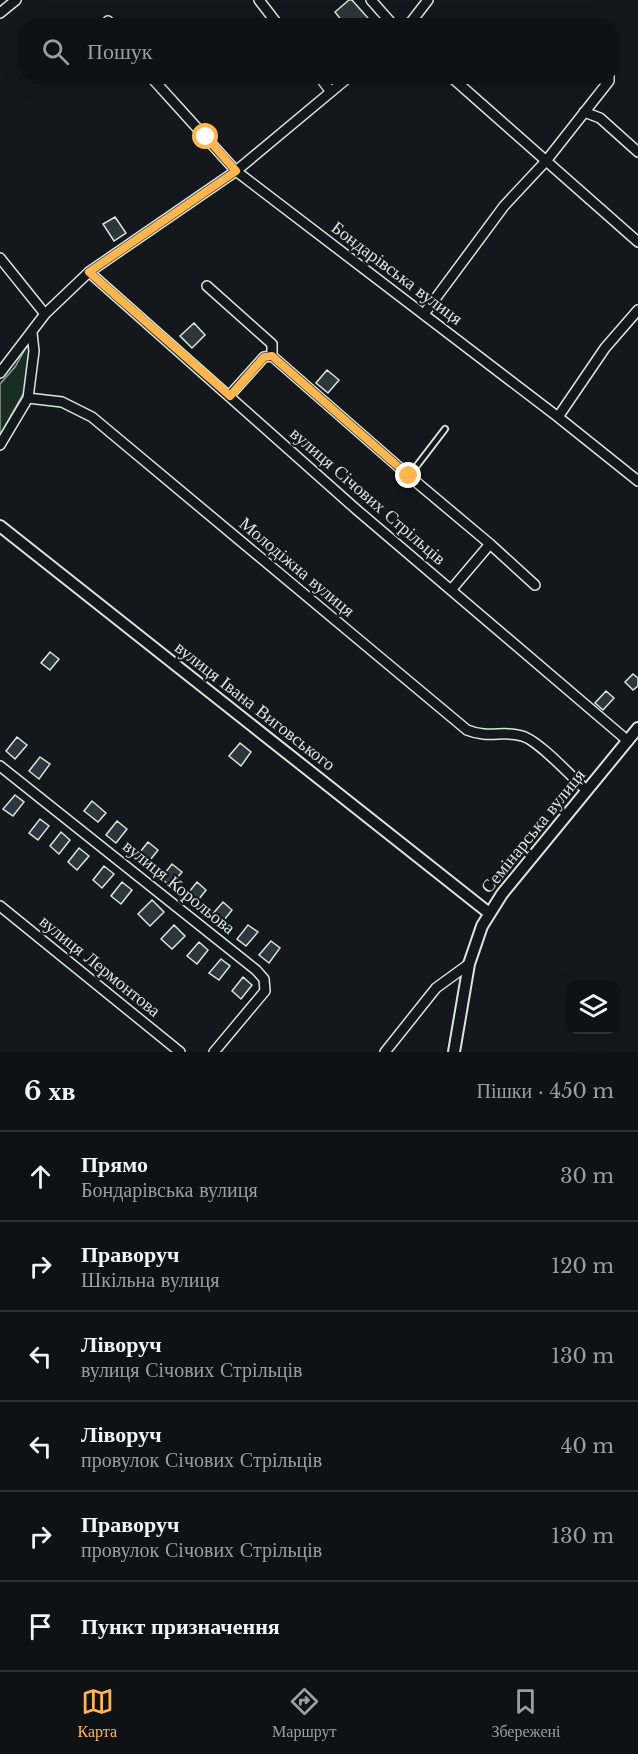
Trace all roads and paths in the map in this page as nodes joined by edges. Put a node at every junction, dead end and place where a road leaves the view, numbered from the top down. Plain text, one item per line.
1 (16, 0) edge
2 (259, 0) edge
3 (371, 0) edge
4 (428, 0) edge
5 (0, 13) edge
6 (273, 18) edge
7 (387, 18) edge
8 (414, 18) edge
9 (157, 84) edge
10 (326, 84) edge
11 (341, 84) edge
12 (459, 84) edge
13 (607, 84) edge
14 (332, 92) junction
15 (584, 112) junction
16 (638, 152) edge
17 (546, 161) junction
18 (236, 171) junction
19 (638, 242) edge
20 (0, 258) edge
21 (89, 272) junction
22 (207, 286) dead end
23 (638, 310) edge
24 (45, 314) junction
25 (424, 314) junction
26 (32, 333) junction
27 (272, 356) junction
28 (0, 374) edge
29 (230, 396) junction
30 (28, 398) junction
31 (558, 417) junction
32 (445, 429) dead end
33 (0, 445) edge
34 (409, 476) junction
35 (638, 481) edge
36 (0, 526) edge
37 (490, 544) junction
38 (536, 585) dead end
39 (452, 590) junction
40 (638, 728) edge
41 (628, 741) junction
42 (0, 766) edge
43 (586, 790) junction
44 (0, 906) edge
45 (489, 913) junction
46 (469, 964) junction
47 (180, 1052) edge
48 (214, 1052) edge
49 (385, 1052) edge
50 (454, 1052) edge

1 - 5 street
2 - 6 street
3 - 7 street
4 - 8 street
9 - 18 street, Бондарівська вулиця
10 - 14 street
11 - 14 street
12 - 17 street
13 - 15 street
14 - 18 street
15 - 16 street
15 - 17 street
17 - 19 street
17 - 25 street
18 - 21 street
18 - 25 street, Бондарівська вулиця
20 - 24 street
21 - 24 street
21 - 29 street, вулиця Січових Стрільців
22 - 27 street
23 - 31 street
24 - 26 street
25 - 31 street, Бондарівська вулиця
26 - 28 street
26 - 30 street
27 - 29 street
27 - 34 street
29 - 39 street, вулиця Січових Стрільців
30 - 33 street
30 - 43 street, Молодіжна вулиця
31 - 35 street, Бондарівська вулиця
32 - 34 lane
34 - 37 street
36 - 45 street, вулиця Івана Виговського
37 - 38 street
37 - 39 street
39 - 41 street, вулиця Січових Стрільців
40 - 41 street, Семінарська вулиця
41 - 43 street, Семінарська вулиця
42 - 48 street, вулиця Корольова
43 - 45 street, Семінарська вулиця
44 - 47 street, вулиця Лермонтова
45 - 46 street, Семінарська вулиця
46 - 49 street
46 - 50 street, Семінарська вулиця

